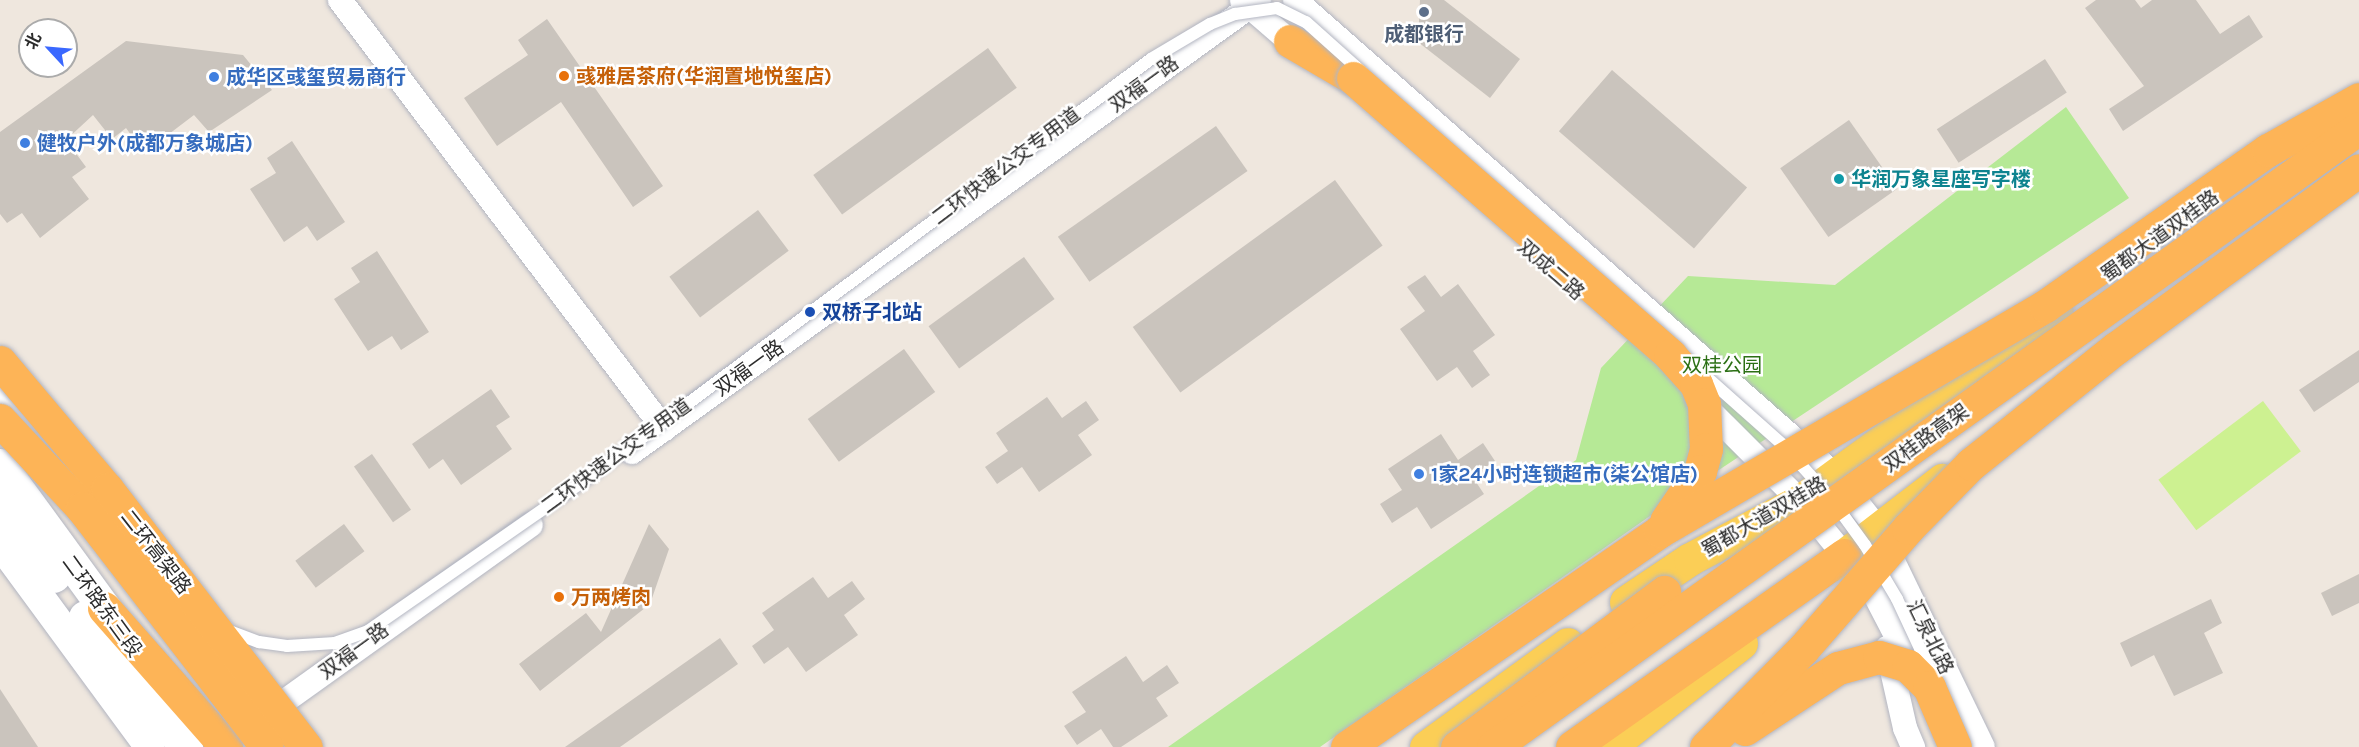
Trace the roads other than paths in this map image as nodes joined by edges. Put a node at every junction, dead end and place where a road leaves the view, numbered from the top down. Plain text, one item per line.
1 (340, 0) edge
2 (1295, 0) edge
3 (1251, 2) edge
4 (1290, 41) junction
5 (2359, 90) edge
6 (2359, 99) edge
7 (2359, 128) edge
8 (2359, 154) edge
9 (2359, 170) edge
10 (2359, 189) edge
11 (0, 362) edge
12 (0, 387) edge
13 (0, 398) edge
14 (0, 420) edge
15 (664, 429) junction
16 (0, 465) edge
17 (1836, 476) junction
18 (1800, 501) junction
19 (0, 506) edge
20 (1877, 528) junction
21 (1660, 531) junction
22 (1844, 555) junction
23 (4, 556) edge
24 (153, 578) dead end
25 (1664, 592) joint
26 (170, 593) dead end
27 (1875, 596) junction
28 (104, 608) junction
29 (244, 744) edge
30 (150, 747) edge
31 (186, 747) edge
32 (203, 747) edge
33 (306, 747) edge
34 (1347, 747) edge
35 (1426, 747) edge
36 (1457, 747) edge
37 (1493, 747) edge
38 (1530, 747) edge
39 (1572, 747) edge
40 (1609, 747) edge
41 (1706, 747) edge
42 (1719, 747) edge
43 (1913, 747) edge
44 (1946, 747) edge
45 (1955, 747) edge
46 (1965, 747) edge
47 (1983, 747) edge

1 - 15 street
2 - 17 street, 双成二路
3 - 4 street, 双成二路
3 - 15 street, 双福一路
4 - 18 street, 双成二路
4 - 21 highway, bridge
5 - 17 main road, 蜀都大道双桂路
6 - 21 highway, bridge
7 - 37 highway, 双桂路高架, bridge
8 - 38 highway, 双桂路高架
9 - 41 highway, bridge
10 - 20 main road
11 - 33 highway, 二环高架路, bridge
12 - 24 lane
13 - 29 street
14 - 29 highway, 二环高架路, bridge
15 - 29 street, 双福一路
16 - 28 main road, 二环路东三段
17 - 18 main road, 蜀都大道双桂路
17 - 20 street, 双成二路
18 - 22 street, 双成二路
18 - 25 main road
18 - 35 main road, 蜀都大道双桂路
19 - 31 main road, 二环路东三段
20 - 22 main road
20 - 47 street, 汇泉北路
21 - 34 highway, bridge
22 - 27 street, 汇泉北路
22 - 39 highway
22 - 40 main road
23 - 30 street
25 - 36 highway, bridge
26 - 46 lane, 二环快速公交专用道, bridge
27 - 43 street
27 - 44 street, 汇泉北路
28 - 29 highway
28 - 32 main road, 二环路东三段
42 - 45 highway, bridge

